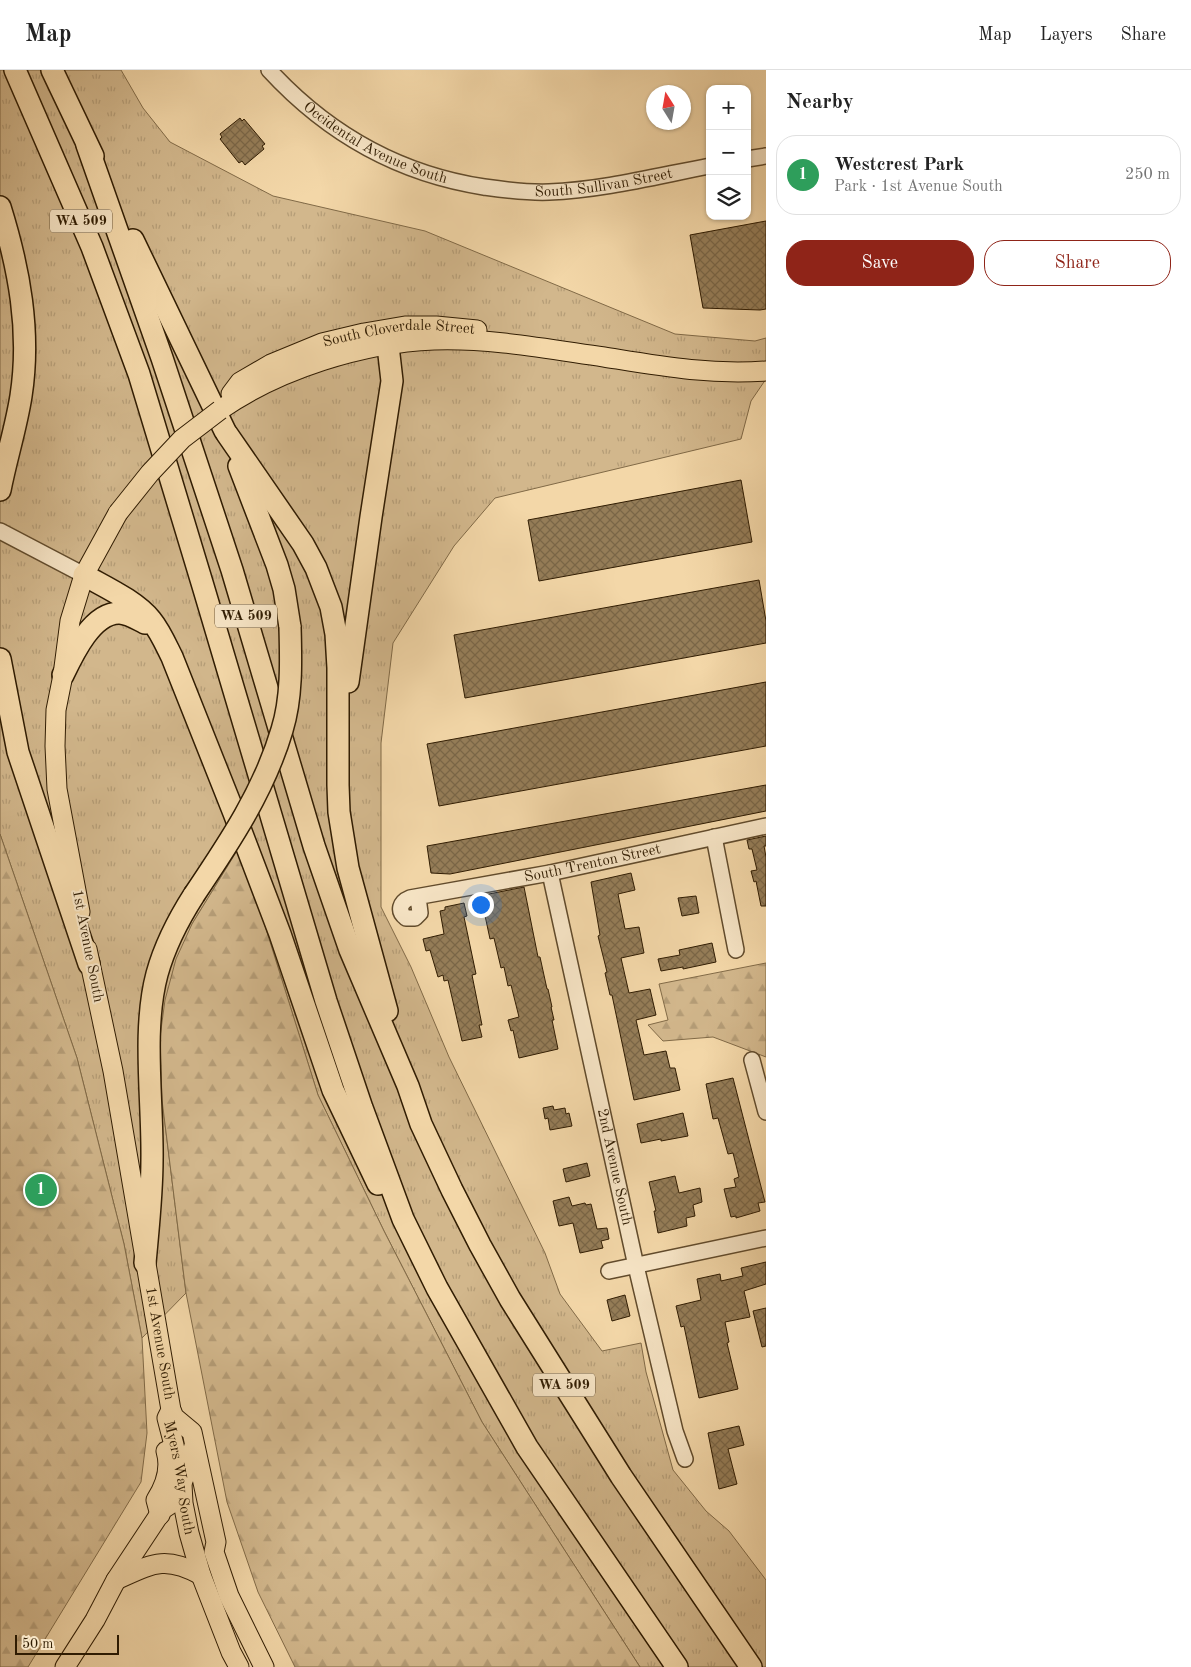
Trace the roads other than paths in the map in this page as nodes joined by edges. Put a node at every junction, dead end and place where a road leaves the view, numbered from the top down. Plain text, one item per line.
1 (15, 70) edge
2 (52, 70) edge
3 (269, 70) edge
4 (87, 145) junction
5 (766, 156) edge
6 (751, 158) edge
7 (706, 167) edge
8 (496, 189) joint
9 (0, 207) edge
10 (388, 346) junction
11 (626, 361) junction
12 (766, 371) edge
13 (220, 410) junction
14 (227, 434) junction
15 (1, 487) edge
16 (0, 531) edge
17 (84, 575) junction
18 (160, 633) junction
19 (0, 659) edge
20 (63, 675) junction
21 (339, 749) junction
22 (766, 826) edge
23 (714, 837) junction
24 (550, 873) junction
25 (418, 897) dead end
26 (736, 950) dead end
27 (89, 964) junction
28 (752, 1060) dead end
29 (408, 1086) junction
30 (766, 1112) edge
31 (403, 1219) junction
32 (766, 1238) edge
33 (145, 1262) junction
34 (636, 1266) junction
35 (609, 1271) dead end
36 (170, 1418) junction
37 (192, 1432) junction
38 (685, 1459) dead end
39 (180, 1495) junction
40 (160, 1515) junction
41 (214, 1552) junction
42 (201, 1575) junction
43 (116, 1580) junction
44 (65, 1667) edge
45 (239, 1667) edge
46 (264, 1667) edge
47 (677, 1667) edge
48 (751, 1667) edge

1 - 31 highway, WA 509
2 - 4 highway, WA 509
3 - 8 street, Occidental Avenue South
4 - 14 highway
4 - 29 highway, WA 509
5 - 6 street
7 - 8 street, South Sullivan Street
9 - 15 highway
10 - 11 main road, South Cloverdale Street
10 - 13 main road, South Cloverdale Street
10 - 21 highway
11 - 12 main road, South Cloverdale Street
11 - 13 main road, South Cloverdale Street
13 - 17 main road, South Cloverdale Street, bridge
14 - 21 highway
14 - 33 highway, bridge
16 - 17 street
17 - 18 highway
17 - 20 main road, 1st Avenue South
18 - 20 highway
18 - 31 highway
19 - 27 highway
20 - 27 main road, 1st Avenue South
21 - 29 highway
22 - 23 street, South Trenton Street
23 - 24 street, South Trenton Street
23 - 26 street
24 - 25 street, South Trenton Street
24 - 34 street, 2nd Avenue South
27 - 33 main road, 1st Avenue South
28 - 30 street
29 - 48 highway, WA 509
31 - 47 highway, WA 509
32 - 34 street
33 - 36 main road, 1st Avenue South
34 - 35 street
34 - 38 street, 2nd Avenue South
36 - 37 main road, Myers Way South
36 - 39 main road, Myers Way South
36 - 40 main road
37 - 39 main road
37 - 41 main road, Myers Way South
39 - 40 main road
39 - 41 main road
39 - 42 main road, Myers Way South
40 - 43 main road
41 - 46 main road, Myers Way South
42 - 43 main road
42 - 45 main road, Myers Way South
43 - 44 main road

